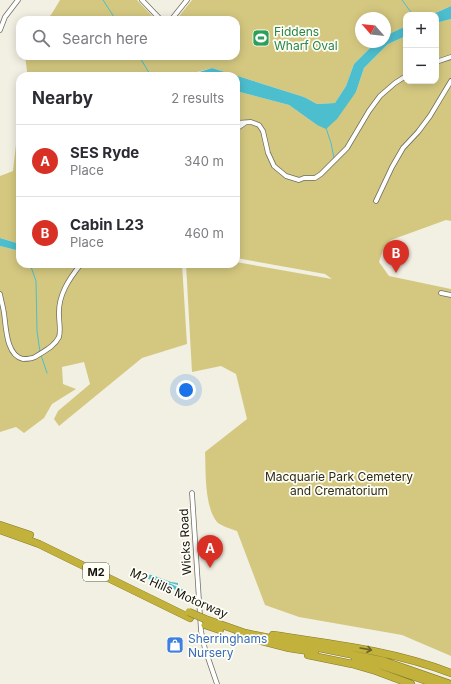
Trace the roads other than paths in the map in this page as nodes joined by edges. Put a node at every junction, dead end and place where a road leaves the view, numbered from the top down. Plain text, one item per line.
1 (18, 0) edge
2 (142, 0) edge
3 (187, 0) edge
4 (157, 16) edge
5 (174, 16) edge
6 (0, 30) edge
7 (451, 57) edge
8 (439, 61) edge
9 (403, 78) edge
10 (451, 81) edge
11 (245, 122) junction
12 (240, 123) edge
13 (240, 126) edge
14 (376, 202) dead end
15 (78, 268) edge
16 (441, 293) dead end
17 (0, 294) edge
18 (451, 295) edge
19 (192, 493) dead end
20 (0, 525) edge
21 (0, 530) edge
22 (189, 615) junction
23 (205, 622) junction
24 (244, 633) junction
25 (254, 640) junction
26 (451, 673) edge
27 (217, 684) edge
28 (411, 684) edge
29 (436, 684) edge
30 (450, 684) edge

1 - 6 street
2 - 4 street
3 - 5 street
7 - 8 street
9 - 11 street
10 - 14 street
11 - 12 street
11 - 13 street
15 - 17 street
16 - 18 street
19 - 27 street, Wicks Road
20 - 22 highway, M2 Hills Motorway / M2
21 - 22 highway, M2 Hills Motorway / M2
22 - 23 highway, M2 Hills Motorway / M2
23 - 24 highway, M2 Hills Motorway / M2
23 - 25 highway, M2 Hills Motorway / M2
24 -> 26 highway
24 - 30 highway, M2 Hills Motorway / M2
25 - 28 highway
25 - 29 highway, M2 Hills Motorway / M2

